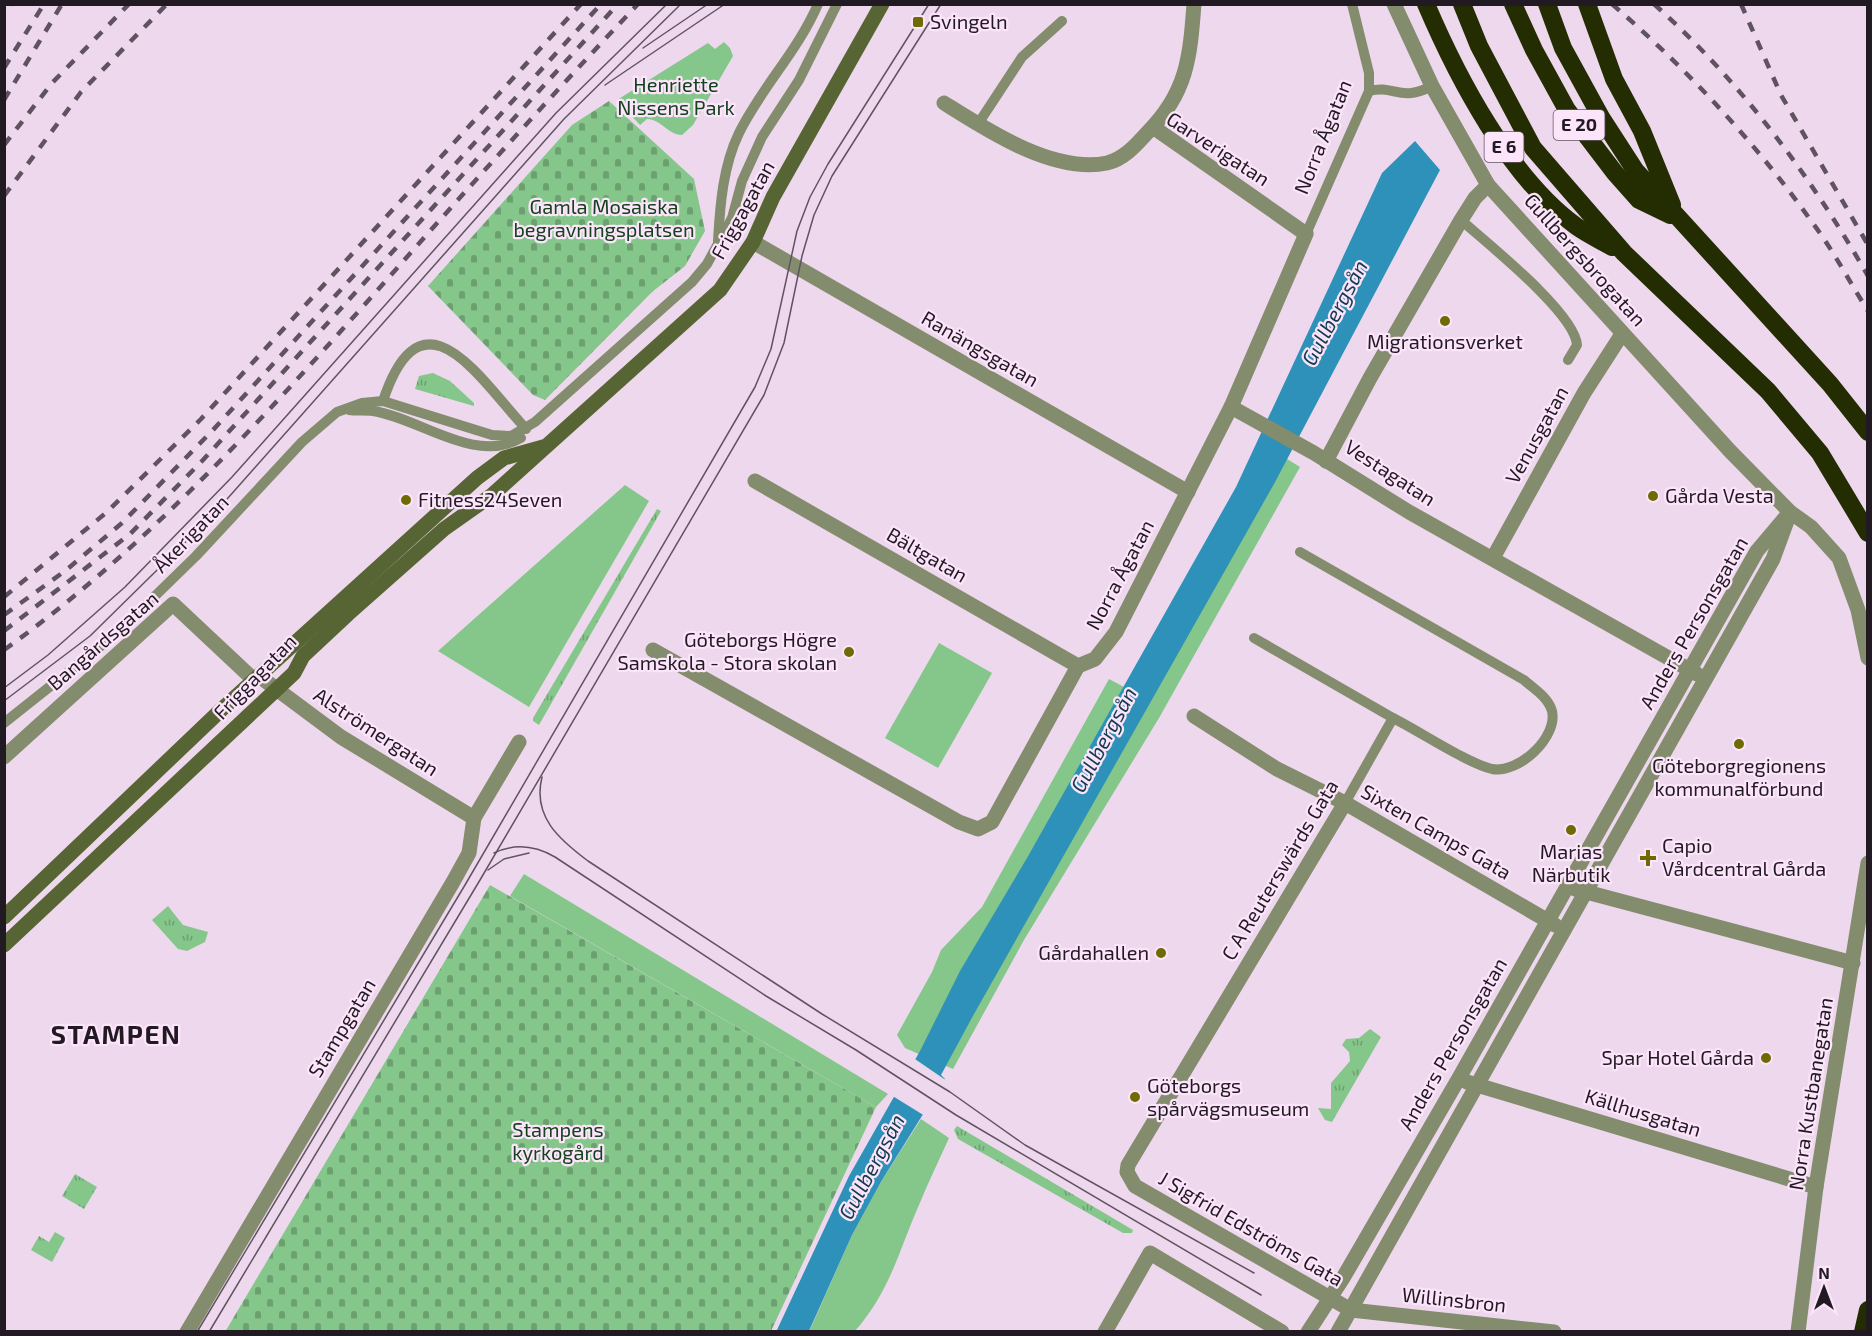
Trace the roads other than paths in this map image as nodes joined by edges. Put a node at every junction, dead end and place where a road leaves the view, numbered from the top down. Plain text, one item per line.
1 (818, 4) edge
2 (837, 4) edge
3 (882, 4) edge
4 (1194, 4) edge
5 (1352, 4) edge
6 (1394, 4) edge
7 (1426, 4) edge
8 (1462, 4) edge
9 (1513, 4) edge
10 (1547, 4) edge
11 (1587, 4) edge
12 (1062, 21) dead end
13 (1432, 86) junction
14 (1369, 91) junction
15 (944, 103) dead end
16 (978, 124) junction
17 (1153, 127) junction
18 (1488, 184) junction
19 (1677, 218) junction
20 (1461, 220) junction
21 (1306, 234) junction
22 (753, 242) junction
23 (717, 244) junction
24 (1624, 254) junction
25 (1622, 334) junction
26 (1568, 360) dead end
27 (383, 401) junction
28 (1231, 407) junction
29 (343, 410) junction
30 (535, 422) junction
31 (526, 429) junction
32 (1868, 432) edge
33 (543, 447) junction
34 (1326, 460) junction
35 (755, 481) dead end
36 (1188, 492) junction
37 (1790, 512) junction
38 (1868, 533) edge
39 (1300, 552) dead end
40 (1490, 564) junction
41 (1254, 638) dead end
42 (653, 650) dead end
43 (1868, 658) edge
44 (1078, 666) junction
45 (1690, 670) junction
46 (257, 678) junction
47 (1706, 679) junction
48 (275, 688) junction
49 (1194, 716) dead end
50 (1393, 718) junction
51 (4, 723) edge
52 (519, 742) dead end
53 (4, 757) edge
54 (1345, 803) junction
55 (474, 818) junction
56 (1868, 863) edge
57 (1567, 886) junction
58 (1584, 893) junction
59 (4, 917) edge
60 (1548, 921) junction
61 (1563, 930) junction
62 (4, 945) edge
63 (1853, 963) junction
64 (1459, 1078) junction
65 (1475, 1085) junction
66 (1131, 1181) joint
67 (1816, 1187) junction
68 (1330, 1299) junction
69 (1351, 1310) junction
70 (1868, 1310) edge
71 (187, 1332) edge
72 (1105, 1332) edge
73 (1282, 1332) edge
74 (1308, 1332) edge
75 (1338, 1332) edge
76 (1554, 1332) edge
77 (1798, 1332) edge
78 (1863, 1332) edge

1 - 23 lane
2 - 23 lane, Friggagatan
3 - 22 main road, Friggagatan
4 - 17 street
5 - 14 lane, Norra Ågatan
6 - 13 street, Gullbergsbrogatan
7 - 24 highway, E 6
8 - 24 highway, E 6
9 - 19 highway, E 20
10 - 19 highway
11 - 19 highway
12 - 16 lane
13 - 14 lane
13 - 18 street, Gullbergsbrogatan
14 - 21 lane, Norra Ågatan
15 - 16 street, Garverigatan
16 - 17 street, Garverigatan
17 - 21 street, Garverigatan
18 - 20 street, Vestagatan
18 - 25 street, Gullbergsbrogatan
19 - 32 highway
20 - 26 lane
20 - 34 street, Vestagatan
21 - 28 street, Norra Ågatan
22 - 33 main road, Friggagatan
22 - 36 street, Ranängsgatan
23 - 30 lane, Friggagatan
24 - 38 highway, E 6
25 - 37 street, Gullbergsbrogatan
25 - 40 street, Venusgatan
27 - 29 lane, Åkerigatan
27 - 31 lane
27 - 31 lane
28 - 34 street
28 - 36 street, Norra Ågatan
29 - 30 lane
29 - 51 lane, Åkerigatan
30 - 31 lane
33 - 46 main road, Friggagatan
33 - 48 main road, Friggagatan
34 - 40 street, Vestagatan
35 - 44 street, Bältgatan
36 - 44 street, Norra Ågatan
37 - 43 street
37 - 45 street, Anders Personsgatan
37 - 47 street, Anders Personsgatan
39 - 50 lane
40 - 45 street, Vestagatan
41 - 50 lane
42 - 44 street, Norra Ågatan
45 - 47 street, Vestagatan
45 - 57 street, Anders Personsgatan
46 - 48 street, Alströmergatan
46 - 53 street, Bangårdsgatan
46 - 59 main road, Friggagatan
47 - 58 street, Anders Personsgatan
48 - 55 street, Alströmergatan
48 - 62 main road, Friggagatan
49 - 54 street, Sixten Camps Gata
50 - 54 lane, C A Reuterswärds Gata
52 - 55 street, Stampgatan
54 - 60 street, Sixten Camps Gata
54 - 66 street, C A Reuterswärds Gata
55 - 71 street, Stampgatan
56 - 63 street, Norra Kustbanegatan
57 - 58 street
57 - 60 street, Anders Personsgatan
58 - 61 street, Anders Personsgatan
58 - 63 street
60 - 61 street, Sixten Camps Gata
60 - 64 street, Anders Personsgatan
61 - 65 street, Anders Personsgatan
63 - 67 street, Norra Kustbanegatan
64 - 65 street, Källhusgatan
64 - 68 street, Anders Personsgatan
65 - 67 street, Källhusgatan
65 - 69 street, Anders Personsgatan
66 - 68 street, J Sigfrid Edströms Gata
67 - 77 street, Norra Kustbanegatan
68 - 69 street, J Sigfrid Edströms Gata
68 - 74 street, Anders Personsgatan
69 - 75 street, Anders Personsgatan
69 - 76 street, Willinsbron
70 - 78 highway
72 - 73 street

